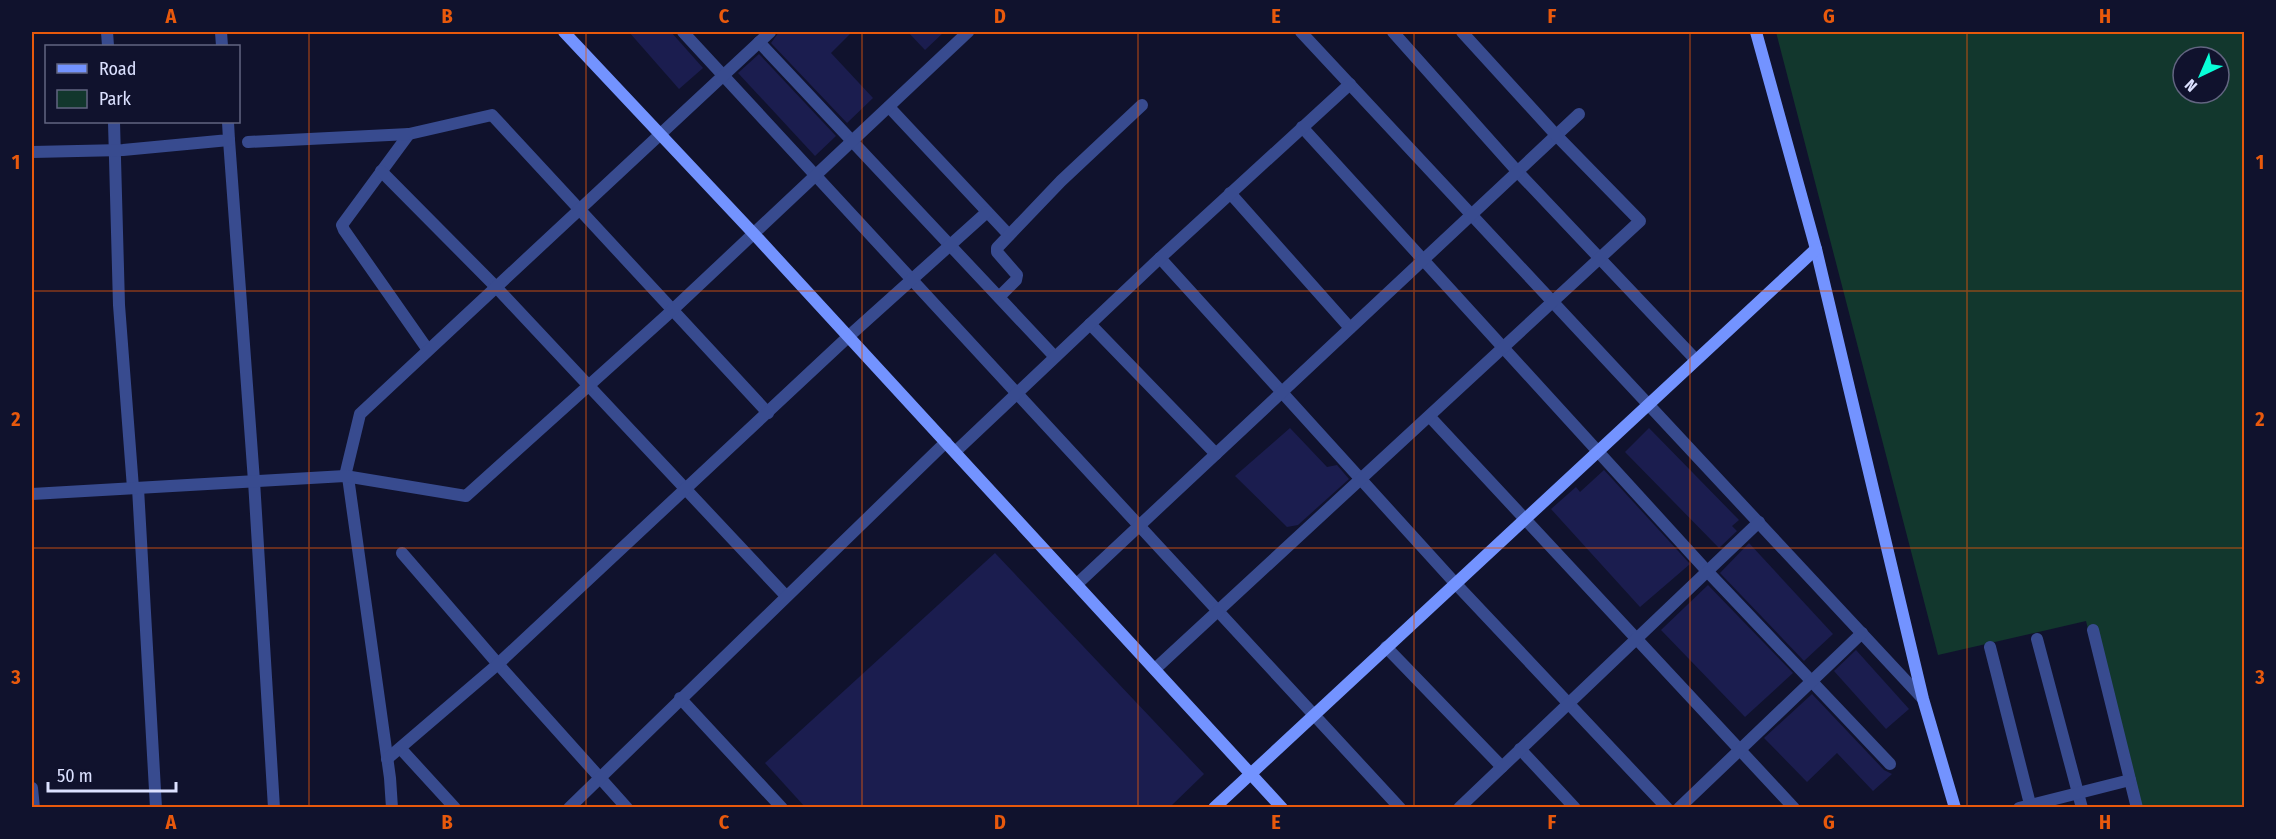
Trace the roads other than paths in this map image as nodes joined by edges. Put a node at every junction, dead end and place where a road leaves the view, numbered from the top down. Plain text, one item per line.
1 (564, 32) edge
2 (683, 32) edge
3 (770, 32) edge
4 (1301, 32) edge
5 (1393, 32) edge
6 (1462, 32) edge
7 (1756, 32) edge
8 (964, 33) edge
9 (759, 42) junction
10 (722, 76) junction
11 (1350, 84) junction
12 (1142, 105) dead end
13 (889, 107) junction
14 (1579, 114) dead end
15 (114, 123) edge
16 (228, 123) edge
17 (1302, 127) junction
18 (409, 134) junction
19 (661, 134) junction
20 (1556, 135) junction
21 (229, 140) junction
22 (853, 141) junction
23 (248, 142) dead end
24 (116, 150) junction
25 (32, 152) edge
26 (381, 171) junction
27 (1517, 171) junction
28 (816, 176) junction
29 (1230, 193) junction
30 (579, 209) junction
31 (987, 212) junction
32 (1471, 214) junction
33 (754, 234) junction
34 (1009, 235) junction
35 (950, 244) junction
36 (1816, 249) junction
37 (1160, 258) junction
38 (1423, 259) junction
39 (1599, 259) junction
40 (912, 279) junction
41 (496, 287) junction
42 (999, 297) junction
43 (1554, 302) junction
44 (673, 310) junction
45 (1090, 324) junction
46 (1350, 328) junction
47 (849, 336) junction
48 (1504, 348) junction
49 (428, 350) junction
50 (1055, 357) junction
51 (1696, 360) junction
52 (588, 387) junction
53 (1018, 392) junction
54 (1281, 392) junction
55 (1649, 404) junction
56 (768, 413) junction
57 (1430, 417) junction
58 (946, 442) junction
59 (1598, 451) junction
60 (955, 452) junction
61 (1216, 454) junction
62 (347, 477) junction
63 (1361, 480) junction
64 (254, 481) junction
65 (135, 488) junction
66 (685, 490) junction
67 (32, 494) edge
68 (1524, 519) junction
69 (1759, 522) junction
70 (1140, 525) junction
71 (402, 553) dead end
72 (1707, 571) junction
73 (1077, 584) junction
74 (1455, 584) junction
75 (786, 596) junction
76 (1219, 611) junction
77 (2093, 630) dead end
78 (1862, 633) junction
79 (1637, 638) junction
80 (2037, 639) dead end
81 (1386, 647) junction
82 (1990, 647) dead end
83 (498, 664) junction
84 (1155, 669) junction
85 (1812, 680) junction
86 (680, 698) junction
87 (1923, 699) junction
88 (1568, 703) junction
89 (1314, 715) junction
90 (1520, 748) junction
91 (401, 749) junction
92 (1740, 749) junction
93 (387, 759) junction
94 (1890, 764) dead end
95 (1502, 767) junction
96 (1251, 773) junction
97 (599, 776) junction
98 (2130, 780) junction
99 (32, 788) edge
100 (2079, 794) junction
101 (34, 807) edge
102 (156, 807) edge
103 (274, 807) edge
104 (392, 807) edge
105 (455, 807) edge
106 (568, 807) edge
107 (627, 807) edge
108 (782, 807) edge
109 (1214, 807) edge
110 (1282, 807) edge
111 (1400, 807) edge
112 (1459, 807) edge
113 (1575, 807) edge
114 (1667, 807) edge
115 (1679, 807) edge
116 (1794, 807) edge
117 (1955, 807) edge
118 (2026, 807) edge
119 (2082, 807) edge
120 (2137, 807) edge

1 - 19 street
2 - 10 street
3 - 9 street
4 - 11 street
5 - 27 street
6 - 20 street
7 - 36 street
8 - 13 street
9 - 10 street
9 - 22 street
10 - 19 street
10 - 28 street
11 - 17 street
11 - 32 street
12 - 34 street
13 - 22 street
13 - 31 street
14 - 20 street
15 - 24 street
16 - 21 street
17 - 29 street
17 - 38 street
18 - 23 street
18 - 26 street
18 - 30 street
19 - 30 street
19 - 33 street
20 - 27 street
20 - 39 street
21 - 24 street
21 - 64 street
22 - 28 street
22 - 35 street
24 - 25 street
24 - 65 street
26 - 41 street
26 - 49 street
27 - 32 street
27 - 39 street
28 - 33 street
28 - 40 street
29 - 37 street
29 - 46 street
30 - 41 street
30 - 44 street
31 - 34 street
31 - 35 street
32 - 38 street
32 - 43 street
33 - 44 street
33 - 47 street
34 - 42 street
35 - 40 street
35 - 42 street
36 - 51 street
36 - 87 street
37 - 45 street
37 - 54 street
38 - 46 street
38 - 48 street
39 - 43 street
39 - 51 street
40 - 47 street
40 - 53 street
41 - 49 street
41 - 52 street
42 - 50 street
43 - 48 street
43 - 55 street
44 - 52 street
44 - 56 street
45 - 50 street
45 - 61 street
46 - 54 street
47 - 56 street
47 - 58 street
48 - 57 street
48 - 59 street
49 - 62 street
50 - 53 street
51 - 55 street
52 - 62 street
52 - 66 street
53 - 60 street
53 - 70 street
54 - 61 street
54 - 63 street
55 - 59 street
55 - 69 street
56 - 66 street
57 - 63 street
57 - 68 street
58 - 60 street
58 - 75 street
59 - 68 street
59 - 72 street
60 - 73 street
61 - 70 street
62 - 64 street
62 - 93 street
63 - 74 street
63 - 76 street
64 - 65 street
64 - 103 street
65 - 67 street
65 - 102 street
66 - 75 street
66 - 83 street
68 - 74 street
68 - 79 street
69 - 72 street
69 - 78 street
70 - 73 street
70 - 76 street
71 - 83 street
72 - 79 street
72 - 85 street
73 - 84 street
74 - 81 street
74 - 88 street
75 - 86 street
76 - 84 street
76 - 89 street
77 - 98 street
78 - 85 street
78 - 87 street
79 - 88 street
79 - 92 street
80 - 100 street
81 - 89 street
81 - 95 street
82 - 118 street
83 - 91 street
83 - 97 street
84 - 96 street
85 - 92 street
85 - 94 street
86 - 97 street
86 - 108 street
87 - 117 street
88 - 90 street
88 - 114 street
89 - 96 street
89 - 111 street
90 - 95 street
90 - 113 street
91 - 93 street
91 - 105 street
92 - 115 street
92 - 116 street
93 - 104 street
95 - 112 street
96 - 109 street
96 - 110 street
97 - 106 street
97 - 107 street
98 - 100 street
98 - 120 street
99 - 101 street
100 - 118 street
100 - 119 street

